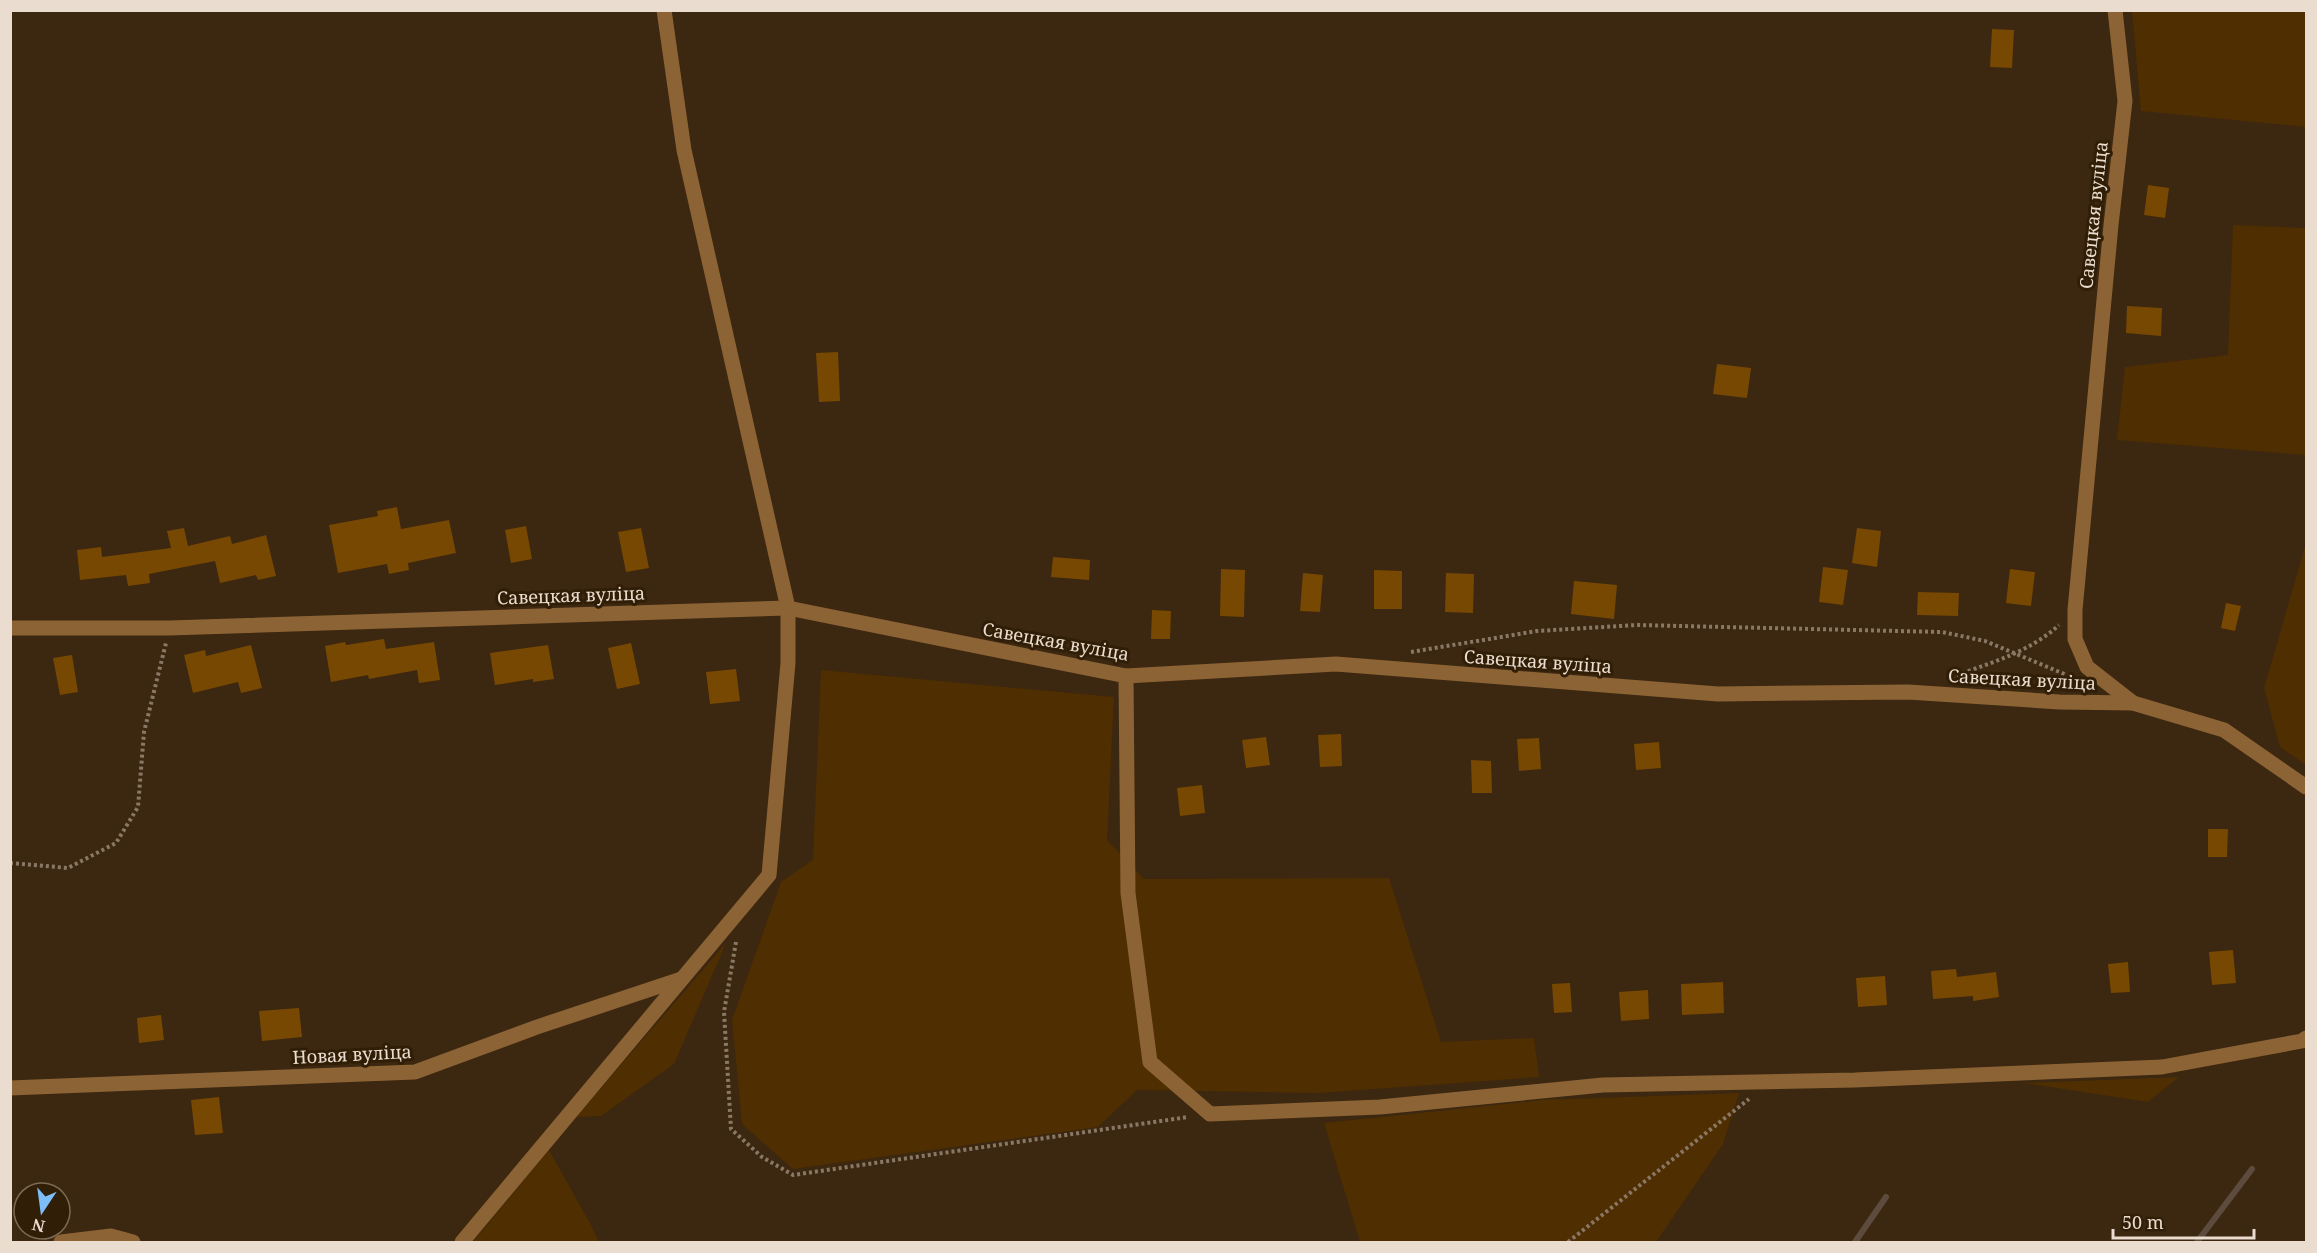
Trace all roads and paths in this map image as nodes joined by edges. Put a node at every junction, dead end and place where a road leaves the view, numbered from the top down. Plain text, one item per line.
1 (664, 10) edge
2 (2115, 10) edge
3 (788, 608) junction
4 (2075, 610) junction
5 (169, 627) junction
6 (10, 628) edge
7 (1404, 653) dead end
8 (2015, 654) junction
9 (1126, 676) junction
10 (1942, 681) dead end
11 (2084, 682) dead end
12 (2133, 703) junction
13 (2307, 787) edge
14 (10, 863) edge
15 (742, 907) junction
16 (681, 980) junction
17 (2302, 1042) edge
18 (1771, 1082) junction
19 (10, 1088) edge
20 (1210, 1114) junction
21 (61, 1242) edge
22 (133, 1242) edge
23 (462, 1242) edge
24 (1568, 1242) edge

1 - 3 street
2 - 4 street, Савецкая вуліца
3 - 5 street, Савецкая вуліца
3 - 9 street, Савецкая вуліца
3 - 15 street
4 - 8 path
4 - 12 street, Савецкая вуліца
5 - 6 street, Савецкая вуліца
5 - 14 path
7 - 8 path
8 - 10 path
8 - 11 path
9 - 12 street, Савецкая вуліца
9 - 20 street
12 - 13 street, Савецкая вуліца
15 - 16 street
15 - 20 path
16 - 19 street, Новая вуліца
16 - 23 street
17 - 18 street
18 - 20 street
18 - 24 path
21 - 22 street

